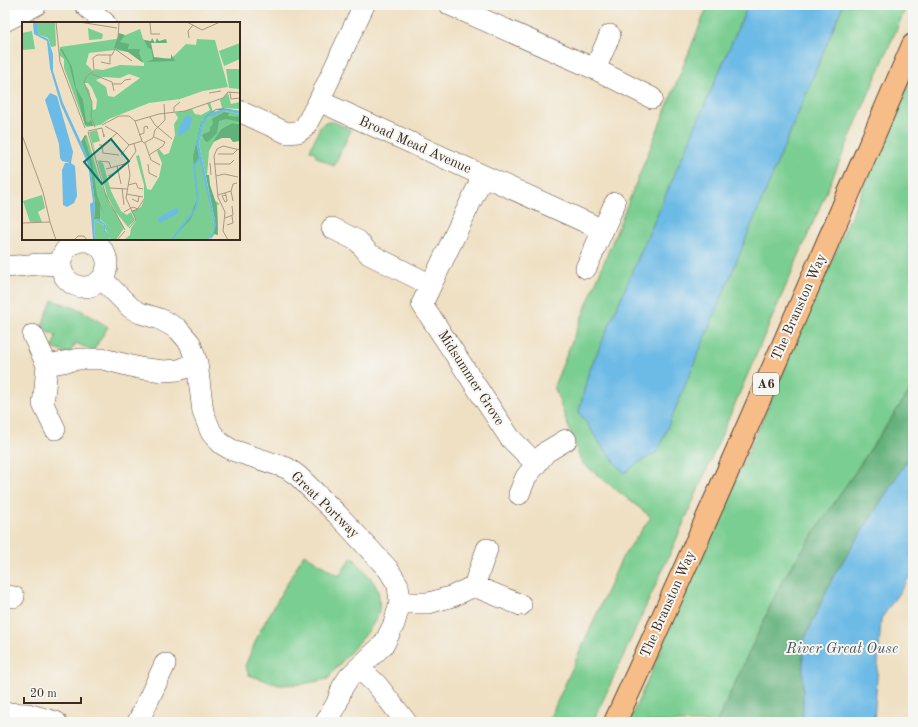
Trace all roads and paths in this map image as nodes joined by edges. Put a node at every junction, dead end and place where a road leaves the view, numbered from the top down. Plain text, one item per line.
1 (36, 5) edge
2 (85, 5) edge
3 (364, 5) edge
4 (450, 5) edge
5 (5, 21) edge
6 (104, 22) edge
7 (610, 35) dead end
8 (913, 45) edge
9 (595, 69) junction
10 (652, 98) dead end
11 (319, 101) junction
12 (240, 111) edge
13 (483, 176) junction
14 (615, 203) dead end
15 (332, 228) dead end
16 (604, 230) junction
17 (93, 241) edge
18 (61, 265) junction
19 (5, 267) edge
20 (586, 268) dead end
21 (102, 279) junction
22 (431, 286) junction
23 (33, 335) dead end
24 (197, 363) junction
25 (46, 365) junction
26 (55, 429) dead end
27 (566, 440) dead end
28 (536, 464) junction
29 (519, 494) dead end
30 (487, 549) dead end
31 (474, 586) junction
32 (400, 603) junction
33 (521, 605) dead end
34 (165, 664) dead end
35 (359, 668) junction
36 (5, 713) edge
37 (56, 722) edge
38 (138, 722) edge
39 (326, 722) edge
40 (406, 722) edge
41 (615, 722) edge

1 - 5 street
2 - 6 street
3 - 11 street
4 - 9 street
7 - 9 street
8 - 41 highway, The Branston Way / A6
9 - 10 street
11 - 12 street
11 - 13 street, Broad Mead Avenue
13 - 16 street, Broad Mead Avenue
13 - 22 street, Midsummer Grove
14 - 16 street
15 - 22 street
16 - 20 street
17 - 18 street
17 - 21 street
18 - 19 street
18 - 21 street
21 - 24 street, Great Portway
22 - 28 street, Midsummer Grove
23 - 25 street
24 - 25 street
24 - 32 street, Great Portway
25 - 26 street
27 - 28 street
28 - 29 street
30 - 31 street
31 - 32 street
31 - 33 street
32 - 35 street, Great Portway
34 - 38 street
35 - 39 street, Great Portway
35 - 40 street
36 - 37 street

